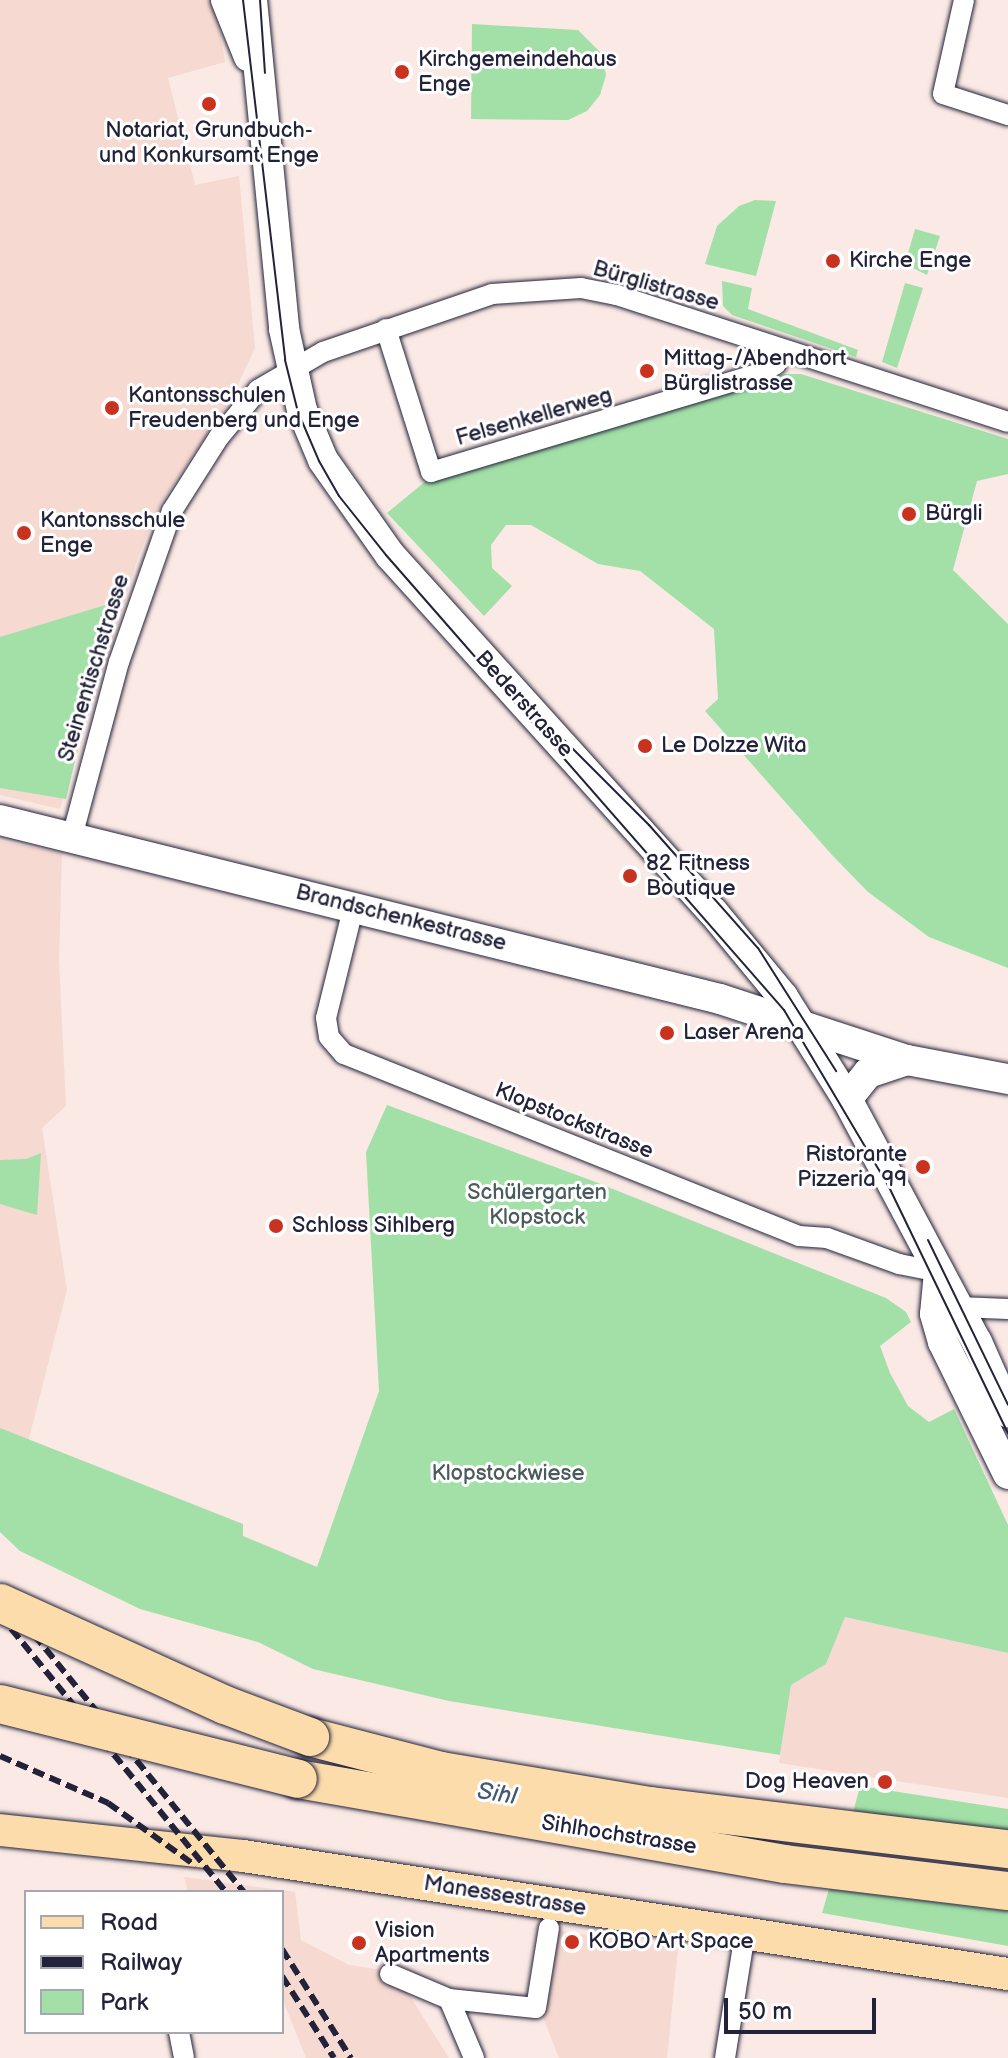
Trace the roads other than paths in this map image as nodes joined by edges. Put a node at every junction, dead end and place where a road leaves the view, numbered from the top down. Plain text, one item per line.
1 (226, 0) edge
2 (252, 0) edge
3 (964, 0) edge
4 (257, 77) junction
5 (1008, 115) edge
6 (386, 329) junction
7 (782, 349) junction
8 (290, 369) junction
9 (1008, 422) edge
10 (0, 820) edge
11 (72, 837) junction
12 (354, 905) junction
13 (800, 1021) junction
14 (907, 1060) junction
15 (1008, 1079) edge
16 (847, 1099) junction
17 (939, 1272) junction
18 (958, 1307) junction
19 (1008, 1309) edge
20 (1008, 1412) edge
21 (1008, 1474) edge
22 (0, 1603) edge
23 (0, 1704) edge
24 (0, 1830) edge
25 (1008, 1849) edge
26 (1008, 1891) edge
27 (549, 1928) dead end
28 (745, 1933) junction
29 (390, 1974) dead end
30 (1008, 1974) edge
31 (449, 1999) junction
32 (179, 2034) edge
33 (184, 2058) edge
34 (474, 2058) edge
35 (725, 2058) edge

1 - 4 main road, Bederstrasse
2 - 4 main road, Bederstrasse
3 - 5 street
4 - 8 main road, Bederstrasse
6 - 7 street, Bürglistrasse
6 - 7 street, Felsenkellerweg
6 - 8 street, Bürglistrasse
7 - 9 street, Bürglistrasse
8 - 11 street, Steinentischstrasse
8 - 13 main road, Bederstrasse
10 - 11 main road, Brandschenkestrasse
11 - 12 main road, Brandschenkestrasse
12 - 13 main road, Brandschenkestrasse
12 - 17 street, Klopstockstrasse
13 - 14 main road, Brandschenkestrasse
13 - 16 main road, Bederstrasse
14 - 15 main road, Brandschenkestrasse
14 - 16 main road
16 - 17 main road, Bederstrasse
17 - 18 main road, Bederstrasse
17 - 21 main road
18 - 19 street
18 - 20 main road, Bederstrasse
22 - 25 highway, bridge
23 - 26 highway, Sihlhochstrasse, bridge
24 - 28 main road, Manessestrasse
27 - 31 street
28 - 30 main road, Manessestrasse
28 - 35 street
29 - 31 street
31 - 34 street
32 - 33 street

